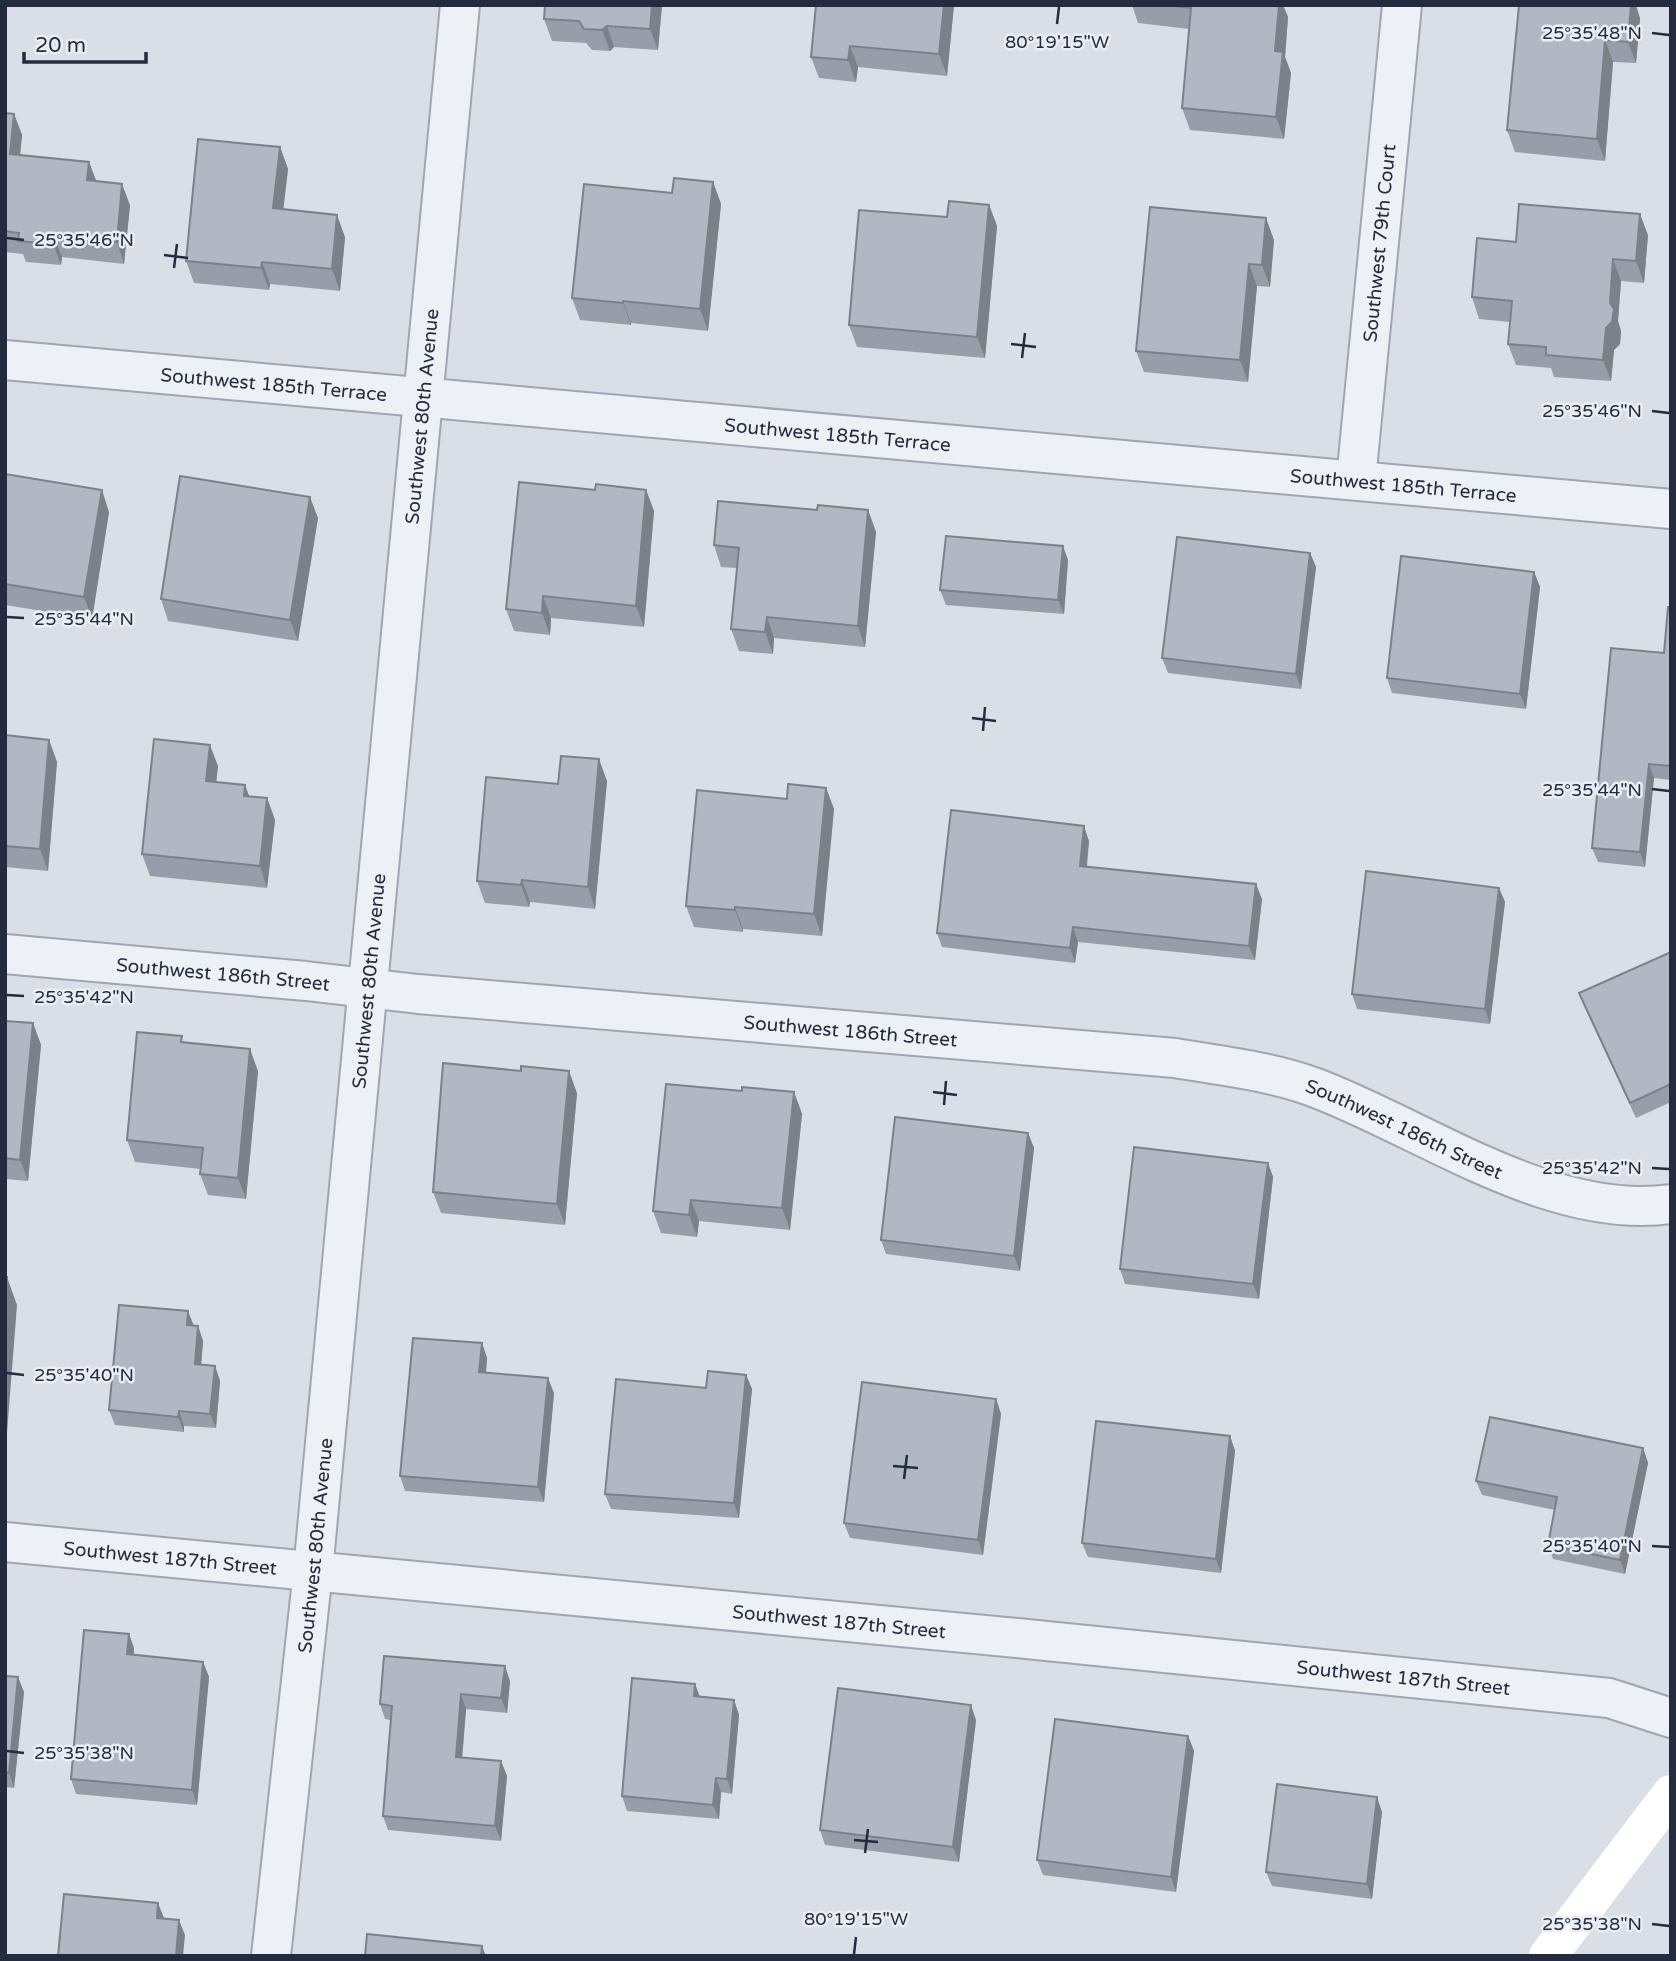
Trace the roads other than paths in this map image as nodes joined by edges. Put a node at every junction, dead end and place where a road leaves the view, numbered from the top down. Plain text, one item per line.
1 (460, 5) edge
2 (1402, 5) edge
3 (5, 360) edge
4 (422, 397) junction
5 (1356, 480) junction
6 (1671, 509) edge
7 (5, 954) edge
8 (367, 988) junction
9 (1671, 1204) edge
10 (5, 1542) edge
11 (313, 1571) junction
12 (1671, 1718) edge
13 (1671, 1794) edge
14 (271, 1956) edge
15 (1548, 1956) edge

1 - 4 street, Southwest 80th Avenue
2 - 5 street, Southwest 79th Court
3 - 4 street, Southwest 185th Terrace
4 - 5 street, Southwest 185th Terrace
4 - 8 street, Southwest 80th Avenue
5 - 6 street, Southwest 185th Terrace
7 - 8 street, Southwest 186th Street
8 - 9 street, Southwest 186th Street
8 - 11 street, Southwest 80th Avenue
10 - 11 street, Southwest 187th Street
11 - 12 street, Southwest 187th Street
11 - 14 street, Southwest 80th Avenue
13 - 15 main road

